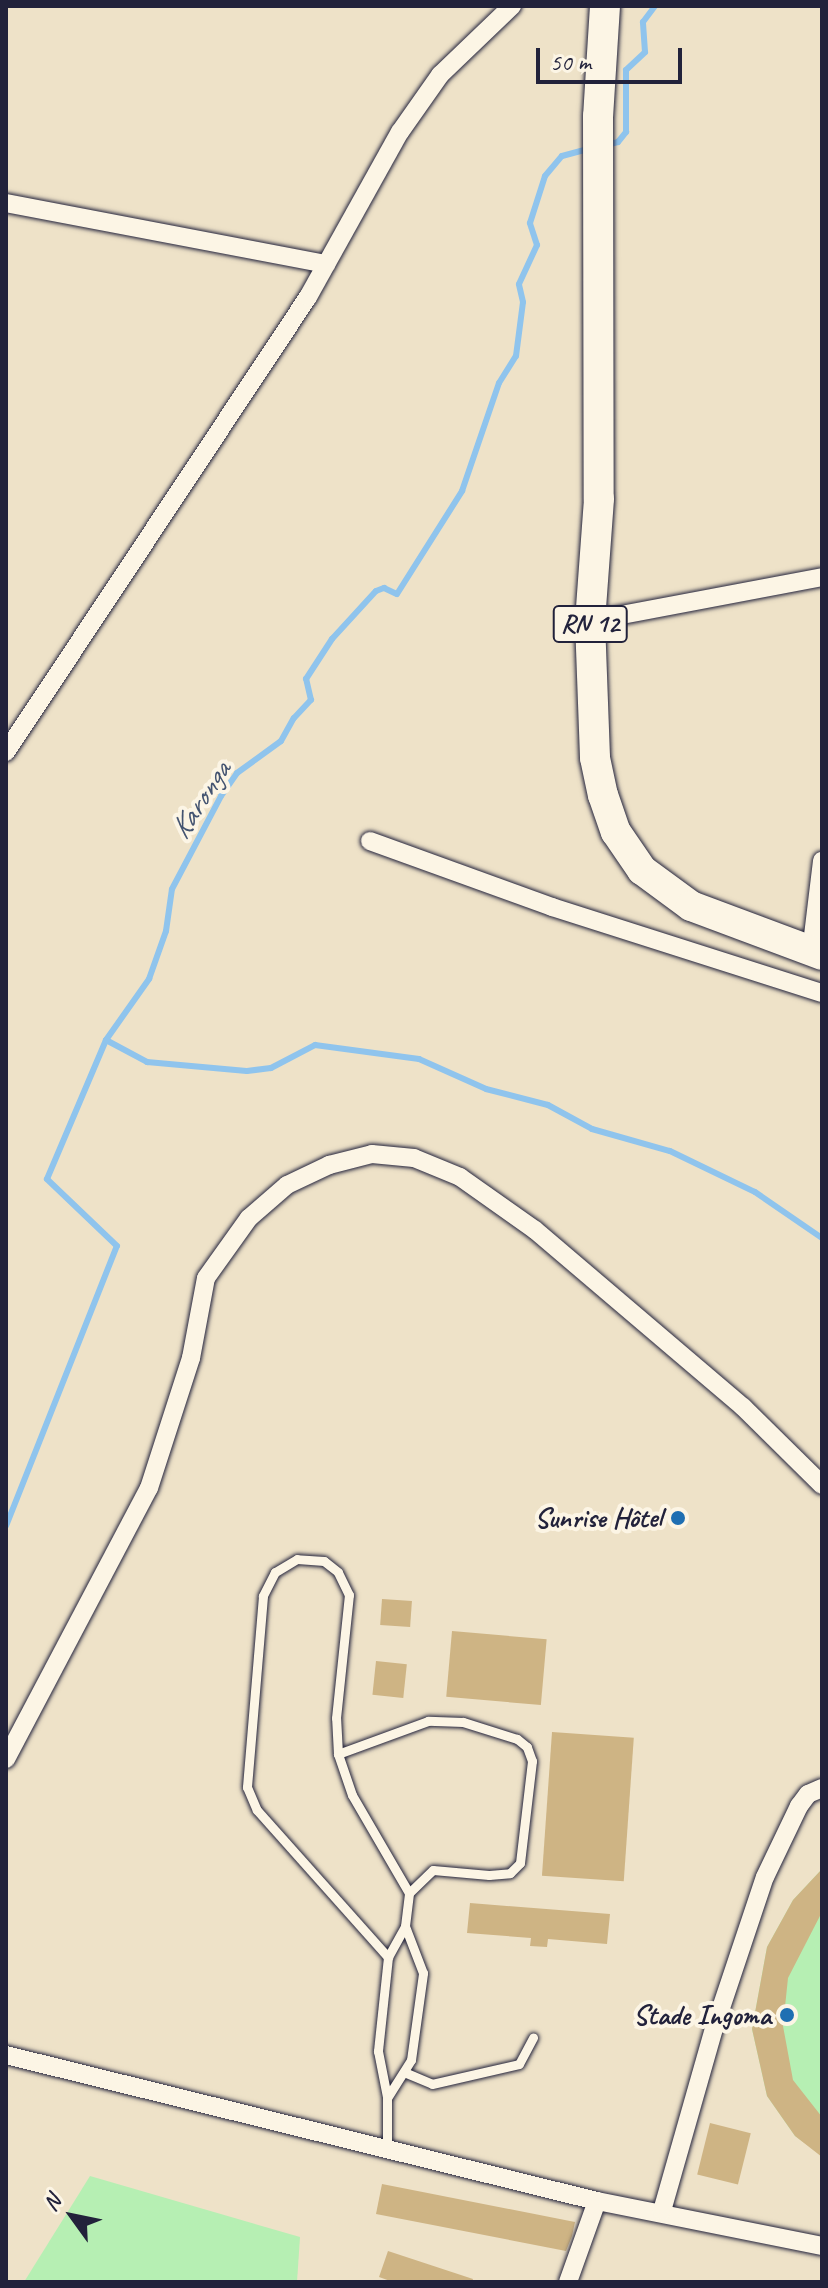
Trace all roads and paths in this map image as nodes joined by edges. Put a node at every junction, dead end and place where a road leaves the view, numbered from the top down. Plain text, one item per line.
1 (512, 6) edge
2 (605, 6) edge
3 (6, 203) edge
4 (326, 264) junction
5 (822, 577) edge
6 (590, 621) junction
7 (6, 752) edge
8 (370, 841) dead end
9 (822, 861) edge
10 (816, 954) edge
11 (822, 993) edge
12 (822, 1485) edge
13 (338, 1754) junction
14 (6, 1759) edge
15 (822, 1788) edge
16 (409, 1893) junction
17 (405, 1926) junction
18 (388, 1957) junction
19 (533, 2038) dead end
20 (6, 2055) edge
21 (404, 2072) junction
22 (387, 2098) junction
23 (387, 2149) junction
24 (597, 2201) junction
25 (662, 2211) junction
26 (822, 2246) edge
27 (568, 2282) edge

1 - 4 street
2 - 6 main road, RN 12
3 - 4 street
4 - 7 street
5 - 6 street
6 - 10 main road, RN 12
8 - 11 street
9 - 10 street
12 - 14 street
13 - 16 lane
13 - 16 lane
13 - 18 lane
15 - 25 street
16 - 17 lane
17 - 18 lane
17 - 21 lane
18 - 22 lane
19 - 21 lane
20 - 23 street
21 - 22 lane
22 - 23 lane
23 - 24 street
24 - 25 street
24 - 27 street
25 - 26 street

